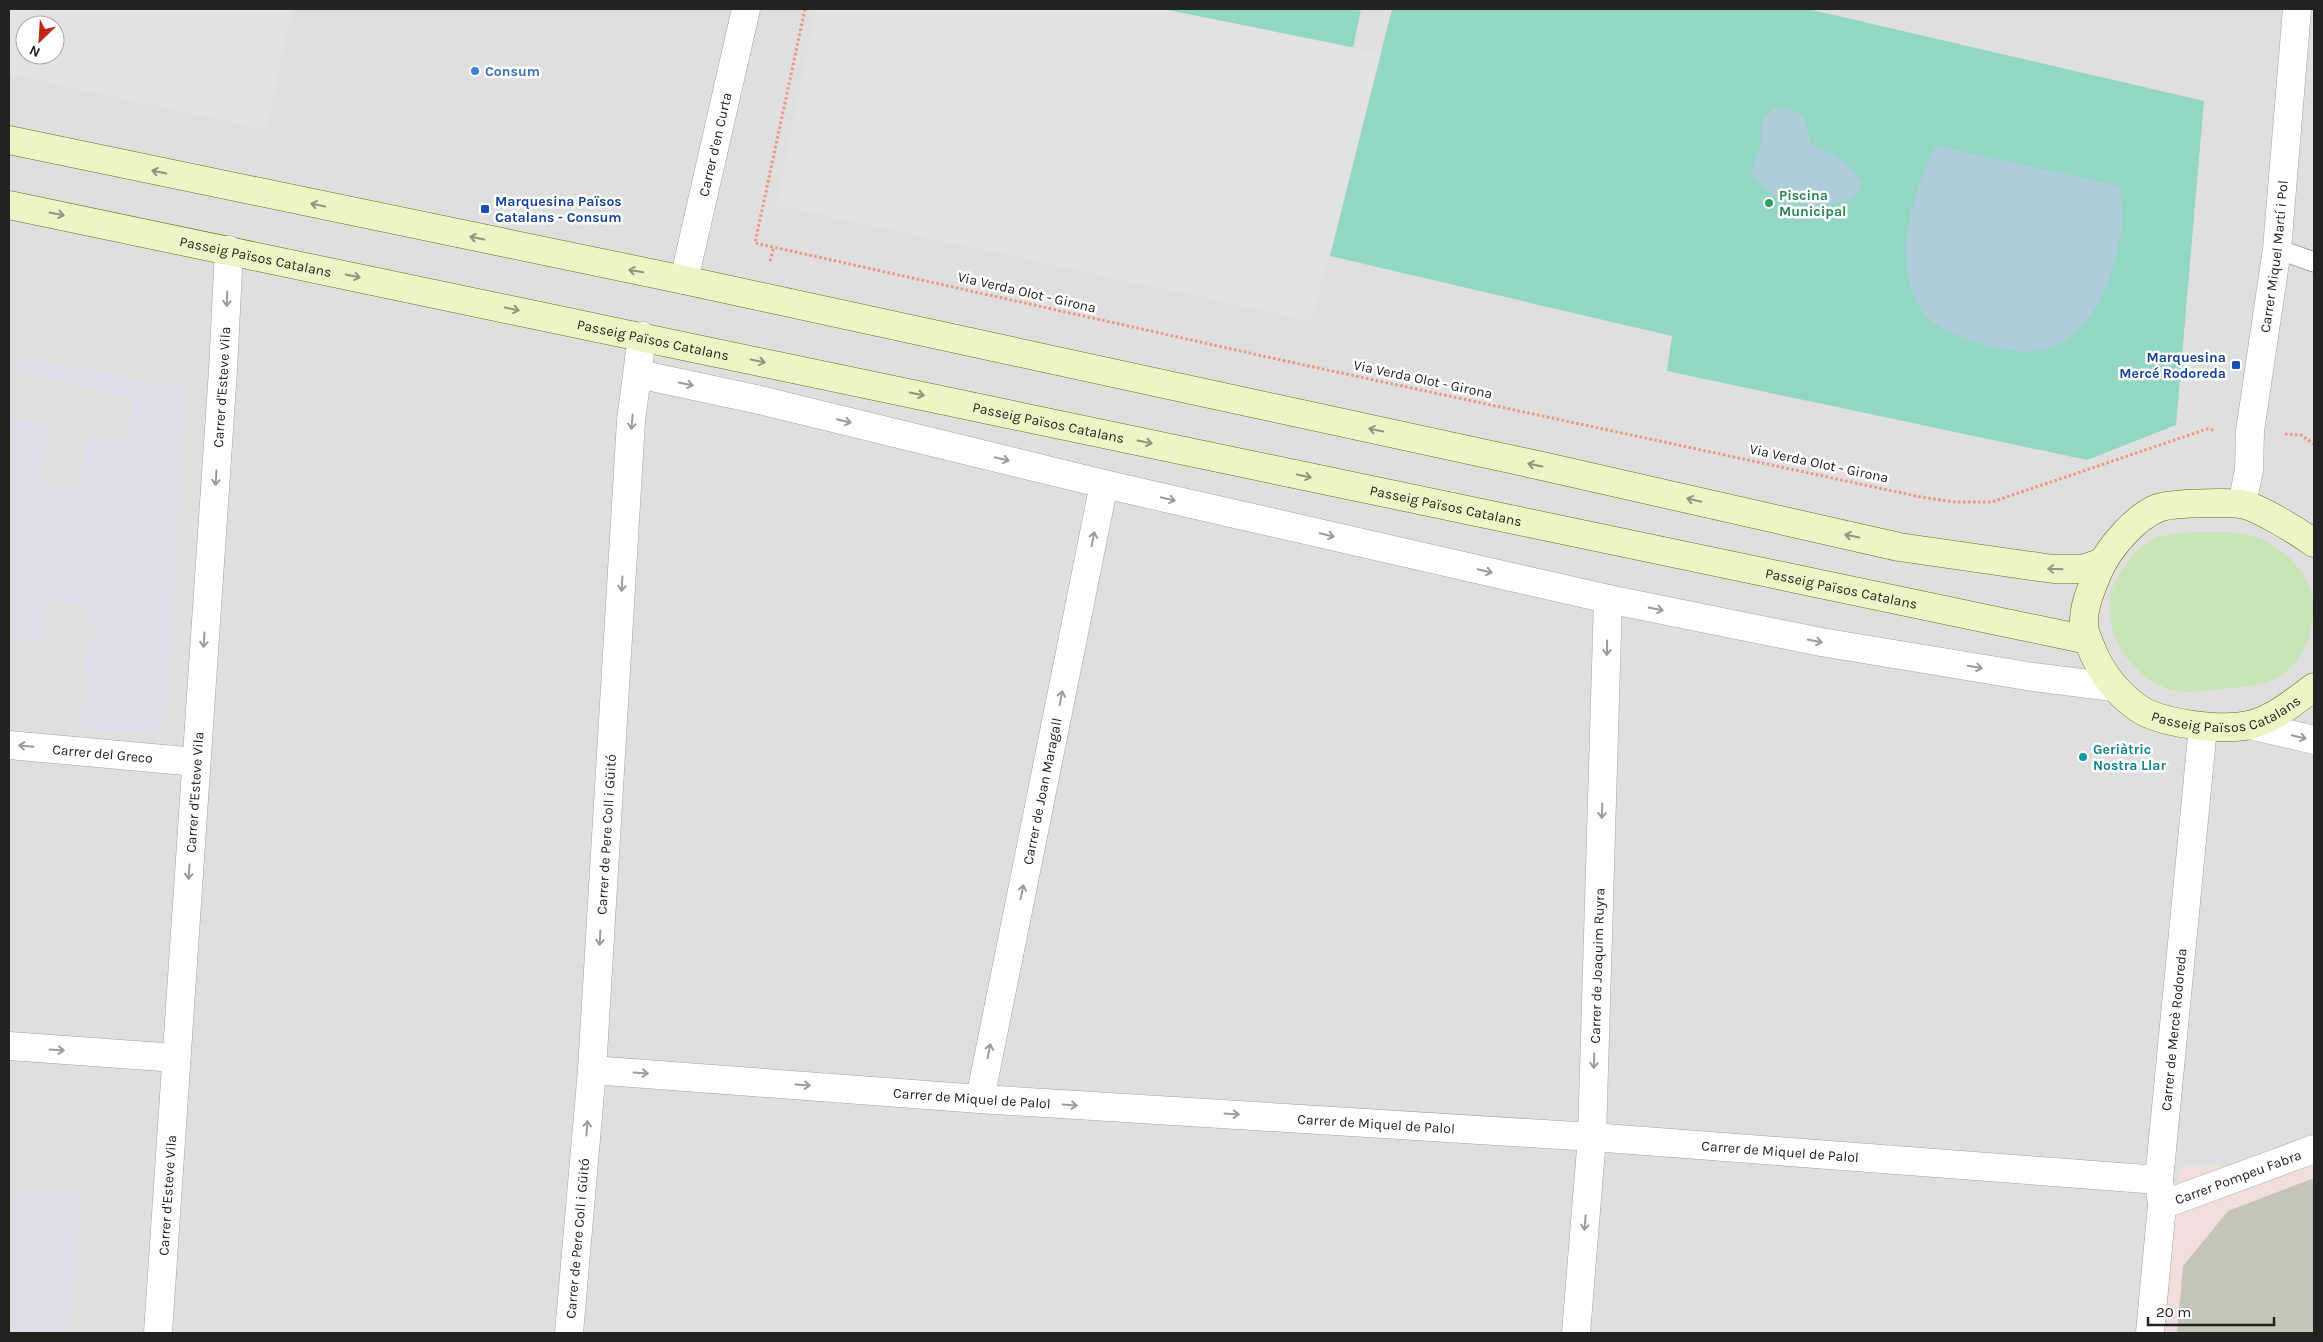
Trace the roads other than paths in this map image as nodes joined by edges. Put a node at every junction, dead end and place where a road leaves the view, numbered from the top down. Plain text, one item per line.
1 (746, 9) edge
2 (2297, 9) edge
3 (9, 140) edge
4 (9, 205) edge
5 (2278, 249) junction
6 (229, 250) junction
7 (2314, 262) edge
8 (684, 280) junction
9 (642, 336) junction
10 (638, 374) junction
11 (1104, 484) junction
12 (2242, 504) junction
13 (2314, 543) edge
14 (2103, 562) junction
15 (1608, 600) junction
16 (2088, 640) junction
17 (2113, 687) junction
18 (2314, 687) edge
19 (2250, 725) junction
20 (2203, 726) junction
21 (2314, 740) edge
22 (9, 745) edge
23 (196, 762) junction
24 (9, 1046) edge
25 (176, 1058) junction
26 (592, 1070) junction
27 (980, 1099) junction
28 (1592, 1137) junction
29 (2314, 1149) edge
30 (2161, 1192) junction
31 (158, 1333) edge
32 (569, 1333) edge
33 (1576, 1333) edge
34 (2150, 1333) edge

1 - 8 street, Carrer d'en Curta
2 - 5 street, Carrer Miquel Martí i Pol
8 -> 3 main road
4 -> 6 main road, Passeig Països Catalans
5 - 7 lane
5 - 12 street, Carrer Miquel Martí i Pol
6 -> 9 main road, Passeig Països Catalans
6 -> 23 street, Carrer d'Esteve Vila
14 -> 8 main road
9 - 10 street, Carrer de Pere Coll i Güitó
9 -> 16 main road, Passeig Països Catalans
10 -> 11 street
10 -> 26 street, Carrer de Pere Coll i Güitó
11 -> 15 street
27 -> 11 street, Carrer de Joan Maragall
12 - 13 main road, Passeig Països Catalans
12 - 14 main road, Passeig Països Catalans
14 - 16 main road, Passeig Països Catalans
15 -> 17 street
15 -> 28 street, Carrer de Joaquim Ruyra
16 - 17 main road, Passeig Països Catalans
17 - 20 main road, Passeig Països Catalans
18 - 19 main road, Passeig Països Catalans
19 - 20 main road, Passeig Països Catalans
19 -> 21 street
20 - 30 street, Carrer de Mercè Rodoreda
23 -> 22 street, Carrer del Greco
23 -> 25 street, Carrer d'Esteve Vila
24 -> 25 street
25 - 31 street, Carrer d'Esteve Vila
26 -> 27 street, Carrer de Miquel de Palol
32 -> 26 street, Carrer de Pere Coll i Güitó
27 -> 28 street, Carrer de Miquel de Palol
28 - 30 street, Carrer de Miquel de Palol
28 -> 33 street, Carrer de Joaquim Ruyra
29 - 30 street, Carrer Pompeu Fabra
30 - 34 street, Carrer de Mercè Rodoreda

